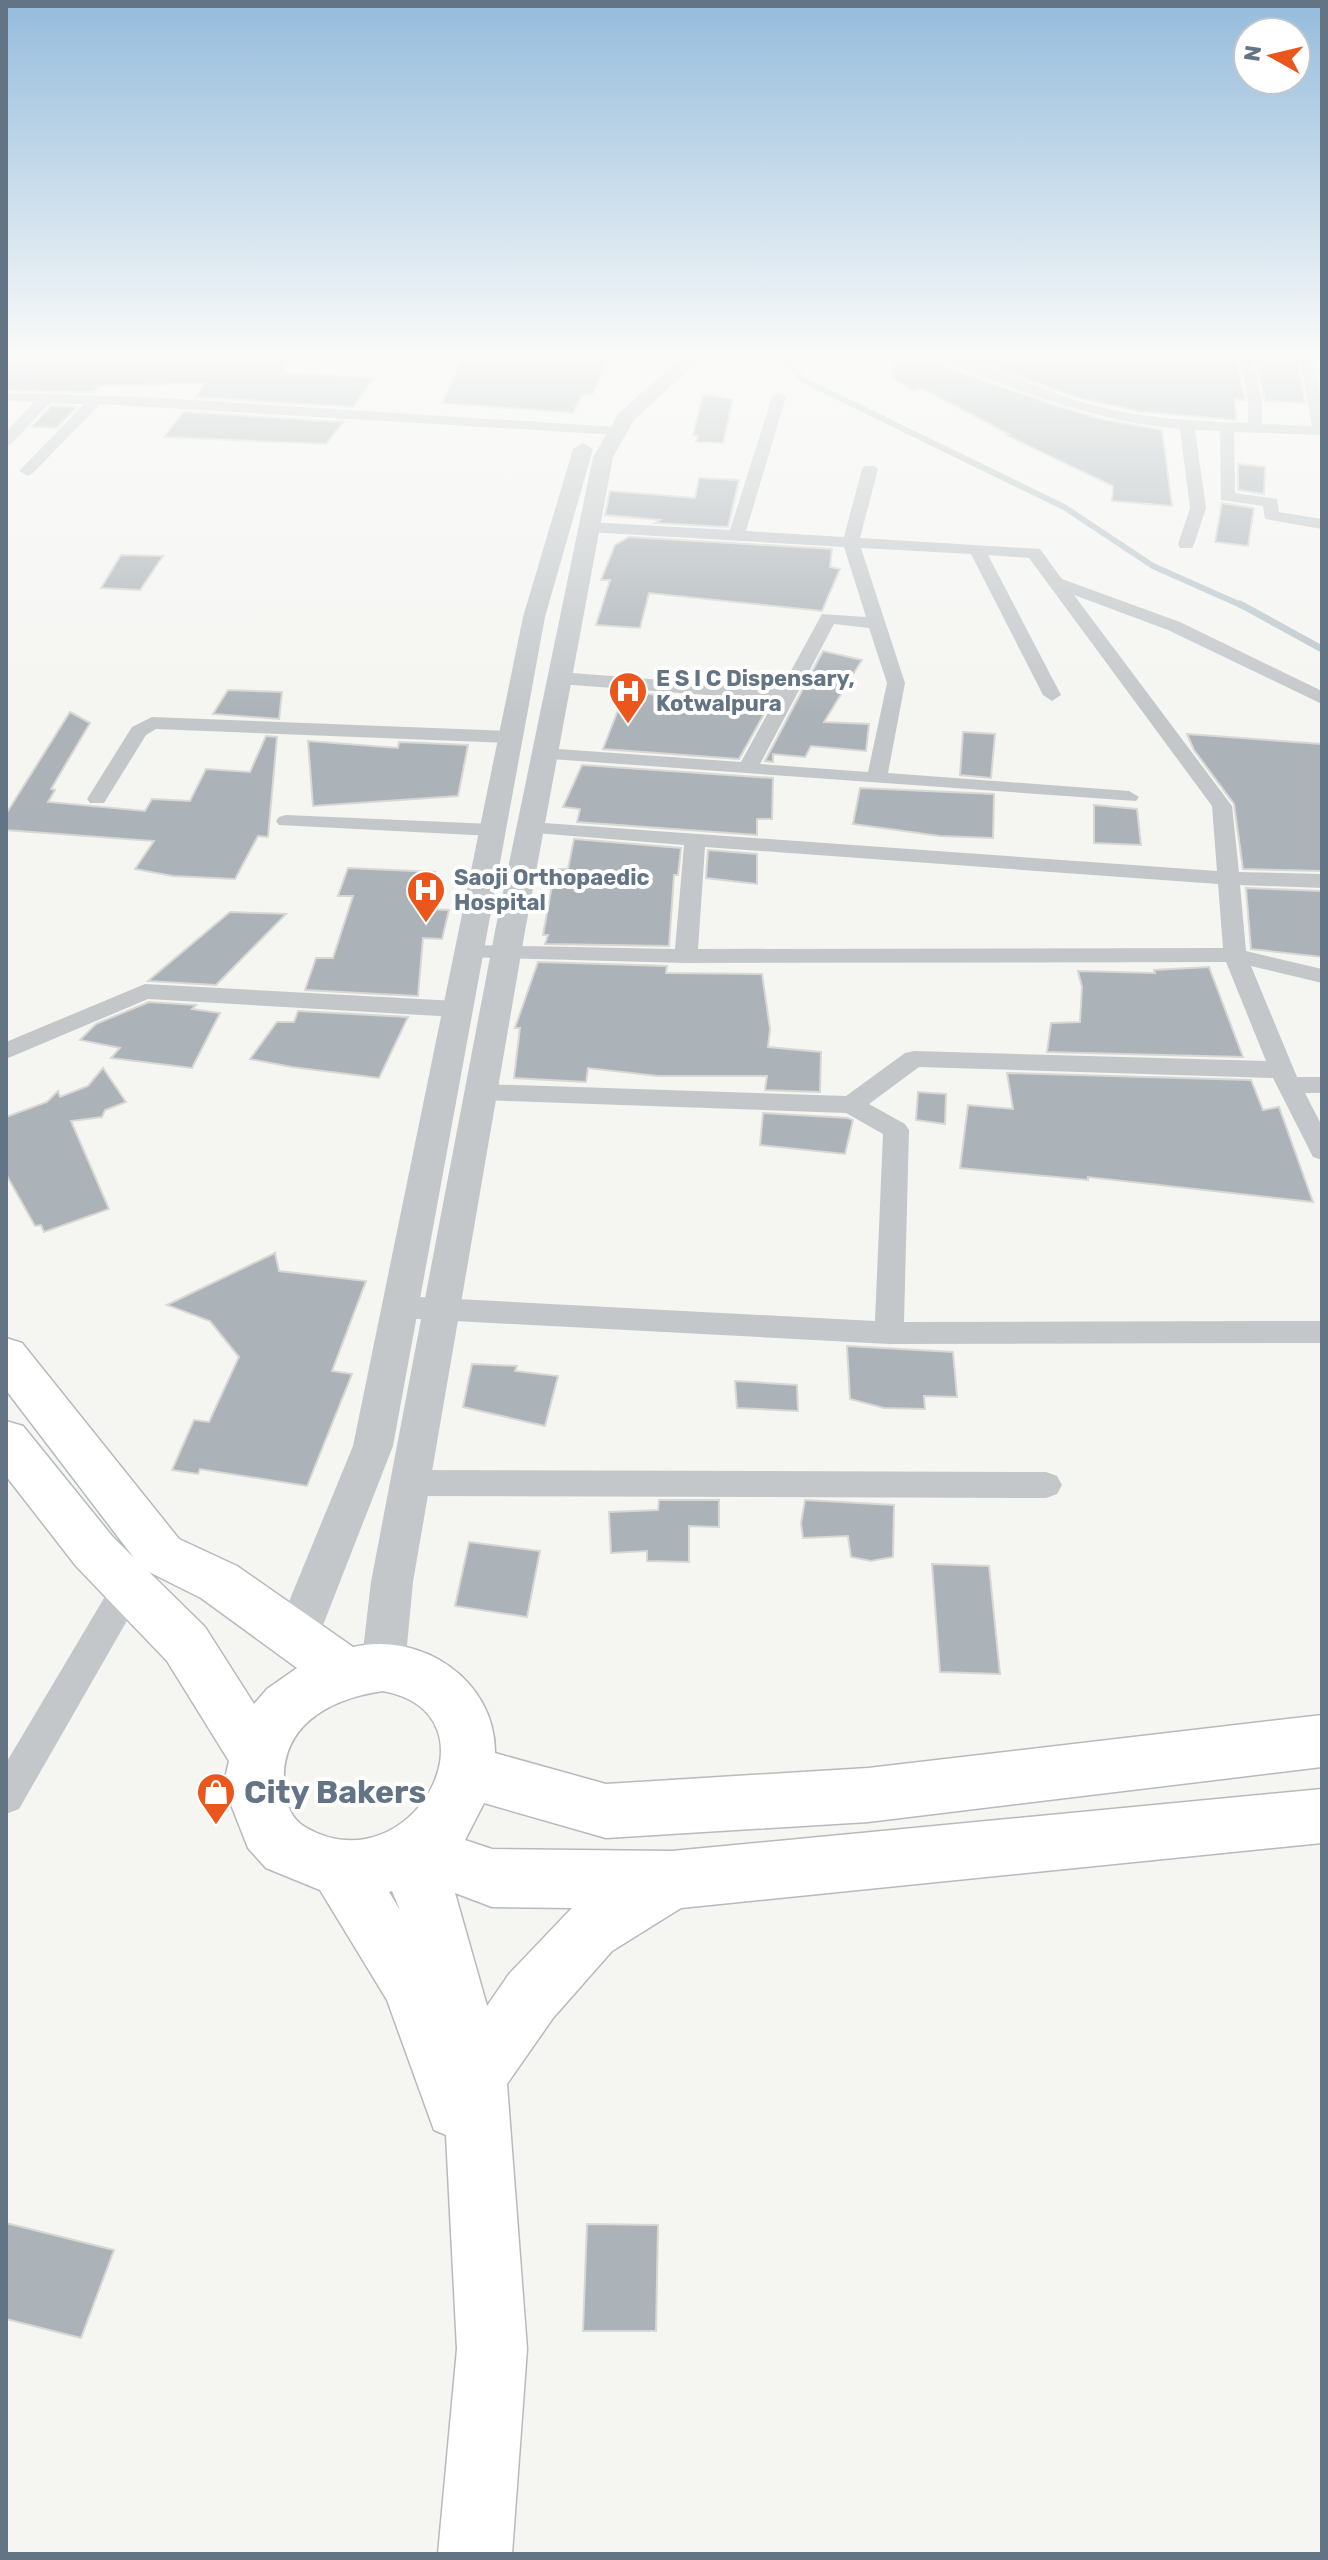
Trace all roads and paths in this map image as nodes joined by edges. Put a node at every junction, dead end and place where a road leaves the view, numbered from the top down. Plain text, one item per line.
1 (575, 472) edge
2 (600, 472) edge
3 (756, 472) edge
4 (869, 472) edge
5 (1193, 472) edge
6 (1227, 472) edge
7 (1322, 524) edge
8 (588, 527) junction
9 (736, 536) junction
10 (851, 542) junction
11 (1186, 544) dead end
12 (977, 550) junction
13 (1056, 582) junction
14 (877, 623) junction
15 (559, 678) junction
16 (787, 695) junction
17 (1052, 695) dead end
18 (1322, 698) edge
19 (510, 737) junction
20 (544, 754) junction
21 (747, 769) junction
22 (877, 778) junction
23 (1129, 797) dead end
24 (97, 799) dead end
25 (286, 821) dead end
26 (530, 828) junction
27 (492, 830) junction
28 (695, 840) junction
29 (1229, 878) junction
30 (1322, 881) edge
31 (467, 952) junction
32 (506, 952) junction
33 (1235, 955) junction
34 (686, 956) junction
35 (1322, 976) edge
36 (456, 1009) junction
37 (6, 1051) edge
38 (1285, 1077) junction
39 (1322, 1085) edge
40 (482, 1092) junction
41 (851, 1105) junction
42 (1322, 1151) edge
43 (399, 1307) junction
44 (443, 1309) junction
45 (1322, 1332) edge
46 (889, 1333) junction
47 (6, 1356) edge
48 (6, 1440) edge
49 (412, 1483) junction
50 (1046, 1485) dead end
51 (128, 1588) junction
52 (296, 1638) junction
53 (363, 1669) junction
54 (1322, 1741) edge
55 (257, 1757) junction
56 (469, 1772) junction
57 (6, 1797) edge
58 (1322, 1816) edge
59 (410, 1853) junction
60 (341, 1870) junction
61 (672, 1880) junction
62 (475, 2076) junction
63 (481, 2174) junction
64 (475, 2554) edge

1 - 19 street
2 - 8 street
3 - 9 street
4 - 10 street
5 - 11 street
6 - 7 street
8 - 9 street
8 - 15 street
9 - 10 street
10 - 12 street
10 - 14 street
12 - 13 street
12 - 17 street
13 - 18 street
13 - 29 street
14 - 16 street
14 - 22 street
15 - 16 street
15 - 20 street
16 - 21 street
19 - 24 street
19 - 27 street
20 - 21 street
20 - 26 street
21 - 22 street
22 - 23 street
25 - 27 street
26 - 28 street
26 - 32 street
27 - 31 street
28 - 29 street
28 - 34 street
29 - 30 street
29 - 33 street
31 - 32 street
31 - 36 street
32 - 34 street
32 - 40 street
33 - 34 street
33 - 35 street
33 - 38 street
36 - 37 street
36 - 43 street
38 - 39 street
38 - 41 street
38 - 42 street
40 - 41 street
40 - 44 street
41 - 46 street
43 - 44 street
43 - 52 street
44 - 46 street
44 - 49 street
45 - 46 street
47 - 52 main road
48 - 51 main road
49 - 50 street
49 - 53 street
51 - 55 main road
51 - 57 street
52 - 53 main road
53 - 55 main road
53 - 56 main road
54 - 56 main road
55 - 60 main road
56 - 59 main road
58 - 61 main road
59 - 60 main road
59 - 61 main road
59 - 62 main road
60 - 63 main road
61 - 62 main road
62 - 63 main road
63 - 64 main road

